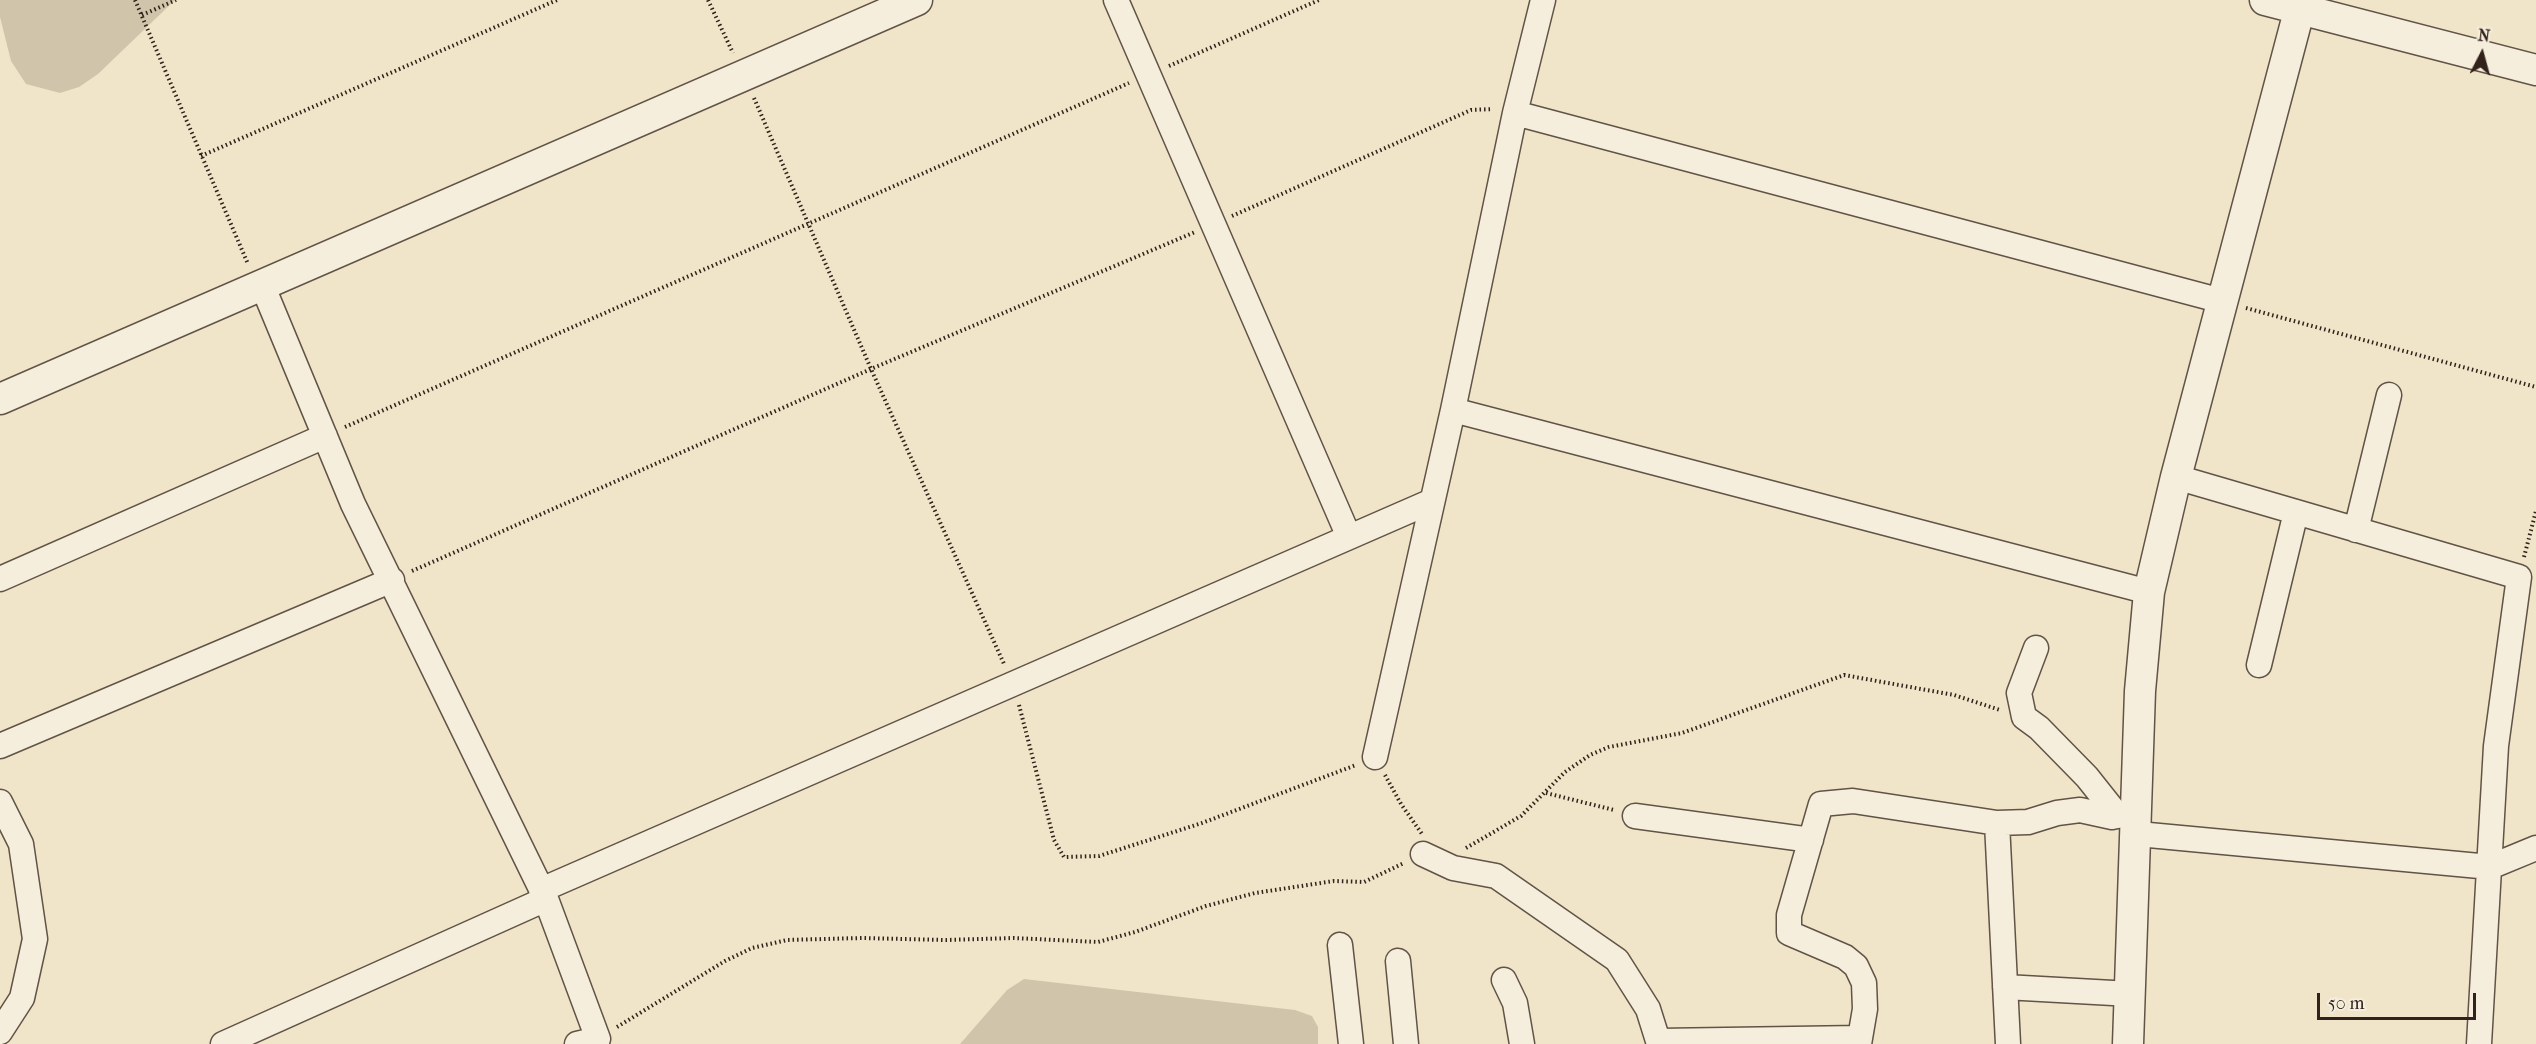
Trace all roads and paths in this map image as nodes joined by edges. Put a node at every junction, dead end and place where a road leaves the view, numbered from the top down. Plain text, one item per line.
1 (135, 0) edge
2 (176, 0) edge
3 (557, 0) edge
4 (708, 0) edge
5 (917, 0) edge
6 (1116, 0) edge
7 (1320, 0) edge
8 (1543, 0) edge
9 (2265, 0) edge
10 (2300, 5) edge
11 (142, 15) junction
12 (1159, 70) dead end
13 (2536, 70) edge
14 (743, 75) junction
15 (1138, 80) dead end
16 (1515, 113) junction
17 (201, 156) junction
18 (1213, 224) junction
19 (263, 287) junction
20 (2222, 301) junction
21 (871, 369) junction
22 (2536, 387) edge
23 (2390, 395) dead end
24 (0, 399) edge
25 (1453, 410) junction
26 (325, 436) junction
27 (2176, 477) junction
28 (1432, 501) junction
29 (2536, 511) edge
30 (2296, 512) junction
31 (2356, 530) junction
32 (1349, 537) junction
33 (2519, 577) junction
34 (0, 579) edge
35 (392, 580) junction
36 (2149, 592) junction
37 (2036, 648) dead end
38 (2259, 665) dead end
39 (1014, 685) junction
40 (2024, 717) junction
41 (0, 746) edge
42 (1375, 757) junction
43 (1545, 793) junction
44 (0, 802) edge
45 (1595, 803) dead end
46 (1635, 816) dead end
47 (2131, 822) junction
48 (1997, 823) junction
49 (1811, 840) junction
50 (2536, 848) edge
51 (1429, 857) junction
52 (2490, 867) junction
53 (543, 894) junction
54 (1340, 945) dead end
55 (1398, 961) dead end
56 (1504, 980) dead end
57 (2005, 987) junction
58 (2131, 994) junction
59 (0, 1032) edge
60 (588, 1041) edge
61 (1859, 1041) edge
62 (1659, 1043) edge
63 (223, 1044) edge
64 (1351, 1044) edge
65 (1406, 1044) edge
66 (1522, 1044) edge
67 (2007, 1044) edge
68 (2128, 1044) edge
69 (2479, 1044) edge

1 - 11 path
2 - 11 path
3 - 17 path
4 - 14 path
5 - 14 street
6 - 18 street
7 - 12 path
8 - 16 street
9 - 10 street
10 - 13 street
10 - 20 street
11 - 17 path
14 - 19 street
14 - 21 path
15 - 26 path
16 - 18 path
16 - 20 street
16 - 25 street
17 - 19 path
18 - 21 path
18 - 32 street
19 - 24 street
19 - 26 street
20 - 22 path
20 - 27 street
21 - 35 path
21 - 39 path
23 - 31 street
25 - 28 street
25 - 36 street
26 - 34 street
26 - 35 street
27 - 30 street
27 - 36 street
28 - 32 street
28 - 42 street
29 - 33 path
30 - 31 street
30 - 38 street
31 - 33 street
32 - 39 street
33 - 52 street
35 - 41 street
35 - 53 street
36 - 47 street
37 - 40 street
39 - 42 path
39 - 53 street
40 - 43 path
40 - 47 street
42 - 51 path
43 - 45 path
43 - 51 path
44 - 59 street
46 - 49 street
47 - 48 street
47 - 52 street
47 - 58 street
48 - 49 street
48 - 57 street
49 - 61 street
50 - 52 street
51 - 60 path
51 - 62 street
52 - 69 street
53 - 60 street
53 - 63 street
54 - 64 street
55 - 65 street
56 - 66 street
57 - 58 street
57 - 67 street
58 - 68 street
61 - 62 street

